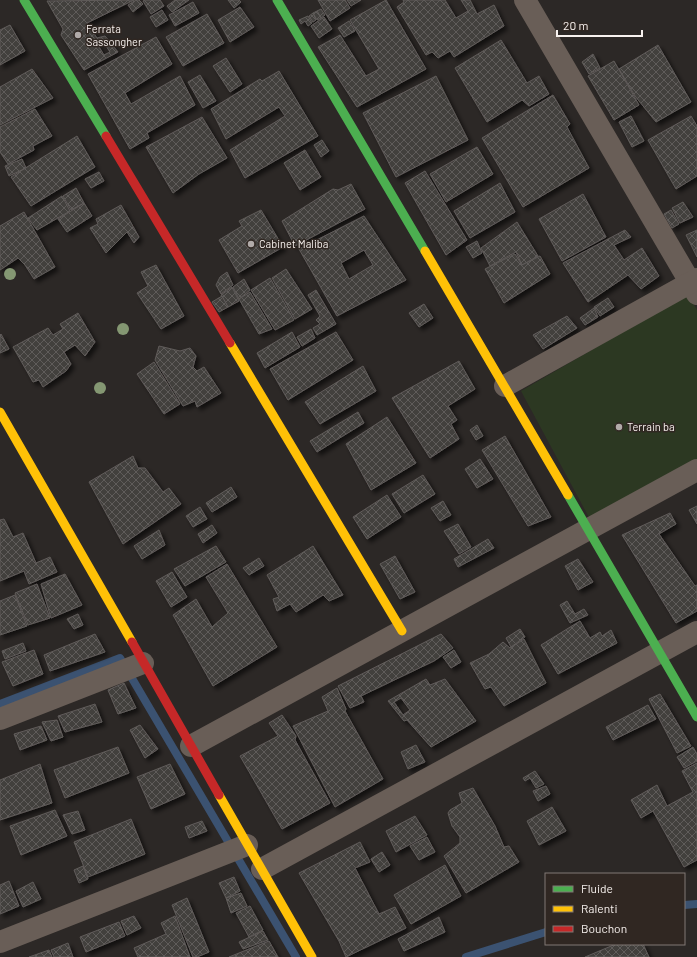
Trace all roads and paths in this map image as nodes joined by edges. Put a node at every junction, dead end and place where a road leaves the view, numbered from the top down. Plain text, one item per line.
1 (24, 0) edge
2 (277, 0) edge
3 (525, 0) edge
4 (695, 285) edge
5 (505, 386) junction
6 (0, 412) edge
7 (697, 470) edge
8 (587, 530) junction
9 (402, 631) junction
10 (697, 632) edge
11 (660, 652) junction
12 (143, 663) junction
13 (697, 717) edge
14 (0, 719) edge
15 (191, 746) junction
16 (248, 845) junction
17 (262, 870) junction
18 (0, 942) edge
19 (312, 957) edge

1 - 9 street
2 - 5 street
3 - 4 street
4 - 5 street
5 - 8 street
6 - 12 street
7 - 8 street
8 - 9 street
8 - 11 street
9 - 15 street
10 - 11 street
11 - 13 street
11 - 17 street
12 - 14 street
12 - 15 street
15 - 16 street
16 - 17 street
16 - 18 street
17 - 19 street

